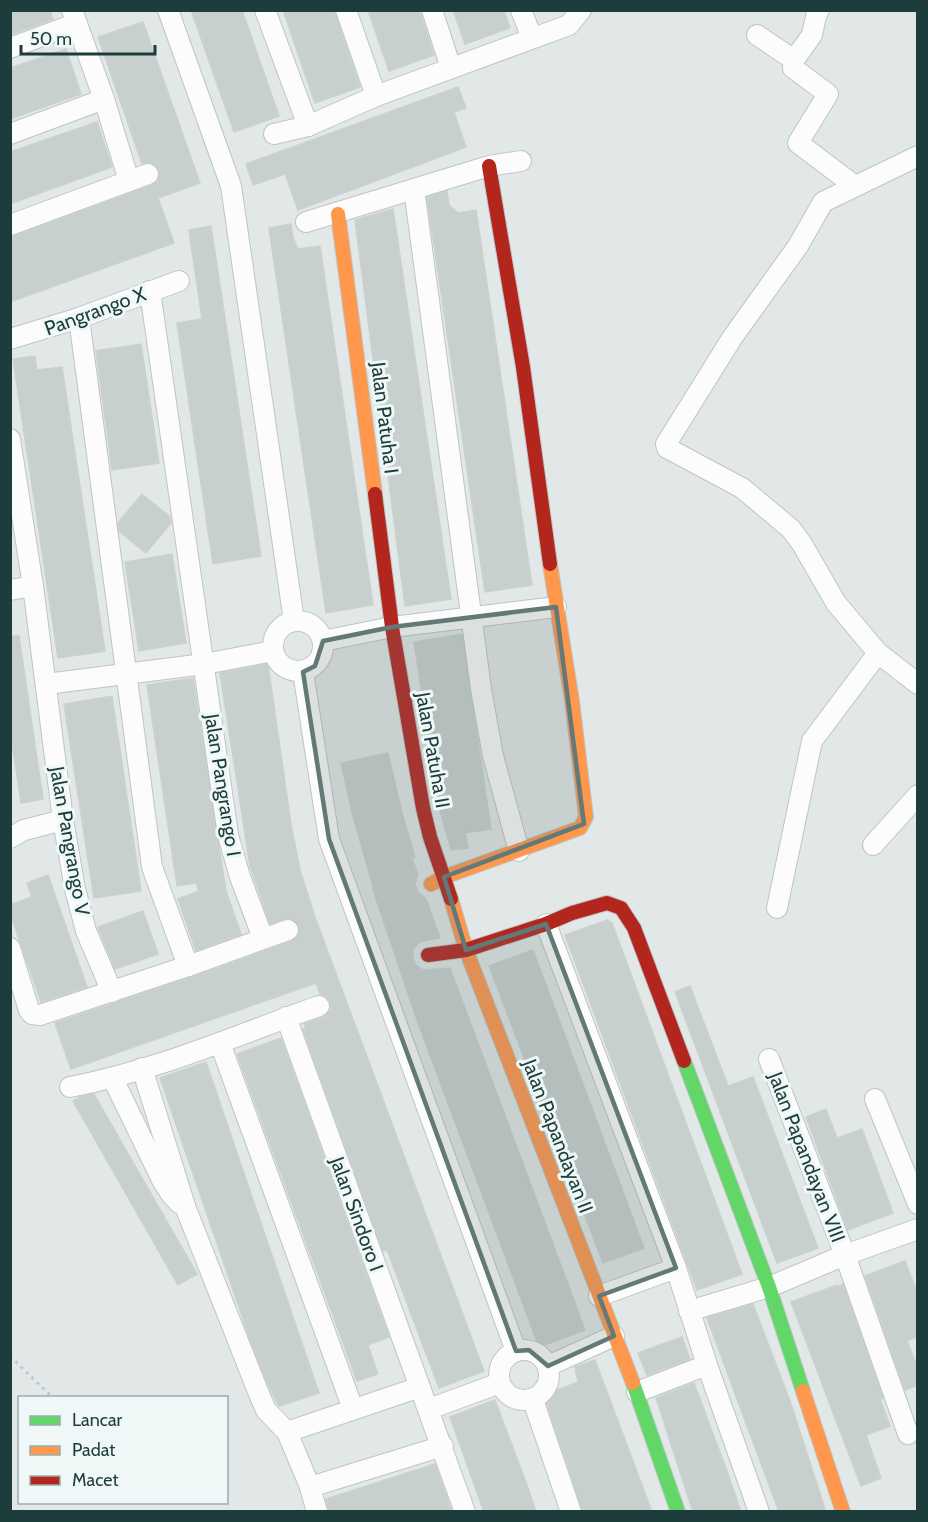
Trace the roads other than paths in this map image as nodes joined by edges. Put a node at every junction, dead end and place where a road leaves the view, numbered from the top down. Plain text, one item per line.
1 (168, 10) edge
2 (265, 10) edge
3 (346, 10) edge
4 (432, 10) edge
5 (521, 10) edge
6 (581, 10) edge
7 (819, 10) edge
8 (74, 17) edge
9 (757, 35) dead end
10 (532, 38) junction
11 (10, 48) edge
12 (794, 60) junction
13 (452, 68) junction
14 (376, 96) junction
15 (104, 99) junction
16 (308, 126) junction
17 (10, 134) edge
18 (274, 134) dead end
19 (918, 156) edge
20 (521, 161) dead end
21 (489, 166) junction
22 (148, 174) dead end
23 (129, 181) junction
24 (855, 186) junction
25 (414, 189) junction
26 (338, 214) junction
27 (306, 222) dead end
28 (10, 225) edge
29 (179, 281) dead end
30 (150, 291) junction
31 (79, 318) junction
32 (10, 339) edge
33 (10, 439) edge
34 (33, 586) junction
35 (10, 590) edge
36 (556, 607) junction
37 (471, 618) junction
38 (294, 621) junction
39 (392, 627) junction
40 (323, 641) junction
41 (273, 651) junction
42 (878, 653) junction
43 (204, 664) junction
44 (303, 672) junction
45 (127, 675) junction
46 (46, 684) junction
47 (918, 684) edge
48 (918, 795) edge
49 (63, 820) junction
50 (10, 838) edge
51 (873, 845) dead end
52 (519, 851) junction
53 (444, 877) junction
54 (431, 884) dead end
55 (777, 908) dead end
56 (546, 924) junction
57 (288, 930) dead end
58 (263, 938) junction
59 (10, 948) edge
60 (466, 950) junction
61 (428, 955) dead end
62 (188, 966) junction
63 (112, 992) junction
64 (319, 1005) dead end
65 (286, 1017) junction
66 (220, 1043) junction
67 (769, 1059) dead end
68 (142, 1068) junction
69 (112, 1079) junction
70 (70, 1087) dead end
71 (875, 1100) dead end
72 (918, 1204) edge
73 (186, 1209) junction
74 (918, 1229) edge
75 (845, 1255) junction
76 (676, 1268) junction
77 (769, 1287) junction
78 (599, 1296) junction
79 (689, 1311) junction
80 (614, 1336) junction
81 (516, 1351) junction
82 (707, 1365) junction
83 (548, 1366) junction
84 (500, 1383) junction
85 (420, 1387) junction
86 (637, 1392) junction
87 (533, 1400) junction
88 (353, 1409) junction
89 (429, 1410) junction
90 (287, 1432) junction
91 (908, 1434) dead end
92 (443, 1446) junction
93 (310, 1487) junction
94 (317, 1512) edge
95 (465, 1512) edge
96 (571, 1512) edge
97 (678, 1512) edge
98 (759, 1512) edge
99 (843, 1512) edge

1 - 38 street
2 - 16 street
3 - 14 street
4 - 13 street
5 - 10 street
6 - 10 street
7 - 12 street
8 - 11 street
8 - 15 street
9 - 12 street
10 - 13 street
12 - 24 street
13 - 14 street
14 - 16 street
15 - 17 street
15 - 23 street
16 - 18 street
19 - 24 street
20 - 21 street
21 - 25 street
21 - 36 street
22 - 23 street
23 - 28 street
24 - 42 street
25 - 26 street
25 - 37 street
26 - 27 street
26 - 39 street, Jalan Patuha I
29 - 30 street, Pangrango X
30 - 31 street, Pangrango X
30 - 43 street, Jalan Pangrango I
31 - 32 street, Pangrango X
31 - 45 street
33 - 34 street, Jalan Pangrango V
34 - 35 street
34 - 46 street, Jalan Pangrango V
36 - 37 street
36 - 52 street
37 - 39 street
37 - 52 street
38 - 40 street
38 - 41 street
39 - 40 street
39 - 53 street, Jalan Patuha II
40 - 44 street
41 - 43 street
41 - 44 street
42 - 47 street
42 - 55 street
43 - 45 street
43 - 58 street, Jalan Pangrango I
44 - 81 street
45 - 46 street
45 - 62 street
46 - 49 street, Jalan Pangrango V
48 - 51 street
49 - 50 street
49 - 63 street, Jalan Pangrango V
52 - 53 street
53 - 54 street
53 - 60 street, Jalan Patuha II
56 - 60 street
56 - 76 street
56 - 77 street
57 - 58 street
58 - 62 street
59 - 63 street
60 - 61 street
60 - 78 street, Jalan Papandayan II
62 - 63 street
64 - 65 street
65 - 66 street
65 - 85 street, Jalan Sindoro I
66 - 68 street
66 - 88 street
67 - 75 street, Jalan Papandayan VIII
68 - 69 street
68 - 73 street
69 - 70 street
69 - 73 street
71 - 72 street
73 - 90 street
74 - 75 street
75 - 77 street
75 - 91 street, Jalan Papandayan VIII
76 - 78 street
76 - 79 street
77 - 79 street
77 - 99 street
78 - 80 street, Jalan Papandayan II
79 - 82 street
80 - 83 street
80 - 86 street, Jalan Papandayan II
81 - 83 street
81 - 84 street
82 - 86 street
82 - 98 street
83 - 87 street
84 - 87 street
84 - 89 street
85 - 88 street
85 - 89 street, Jalan Sindoro I
86 - 97 street, Jalan Papandayan II
87 - 96 street
88 - 90 street
89 - 92 street, Jalan Sindoro I
90 - 93 street
92 - 93 street
92 - 95 street, Jalan Sindoro I
93 - 94 street

